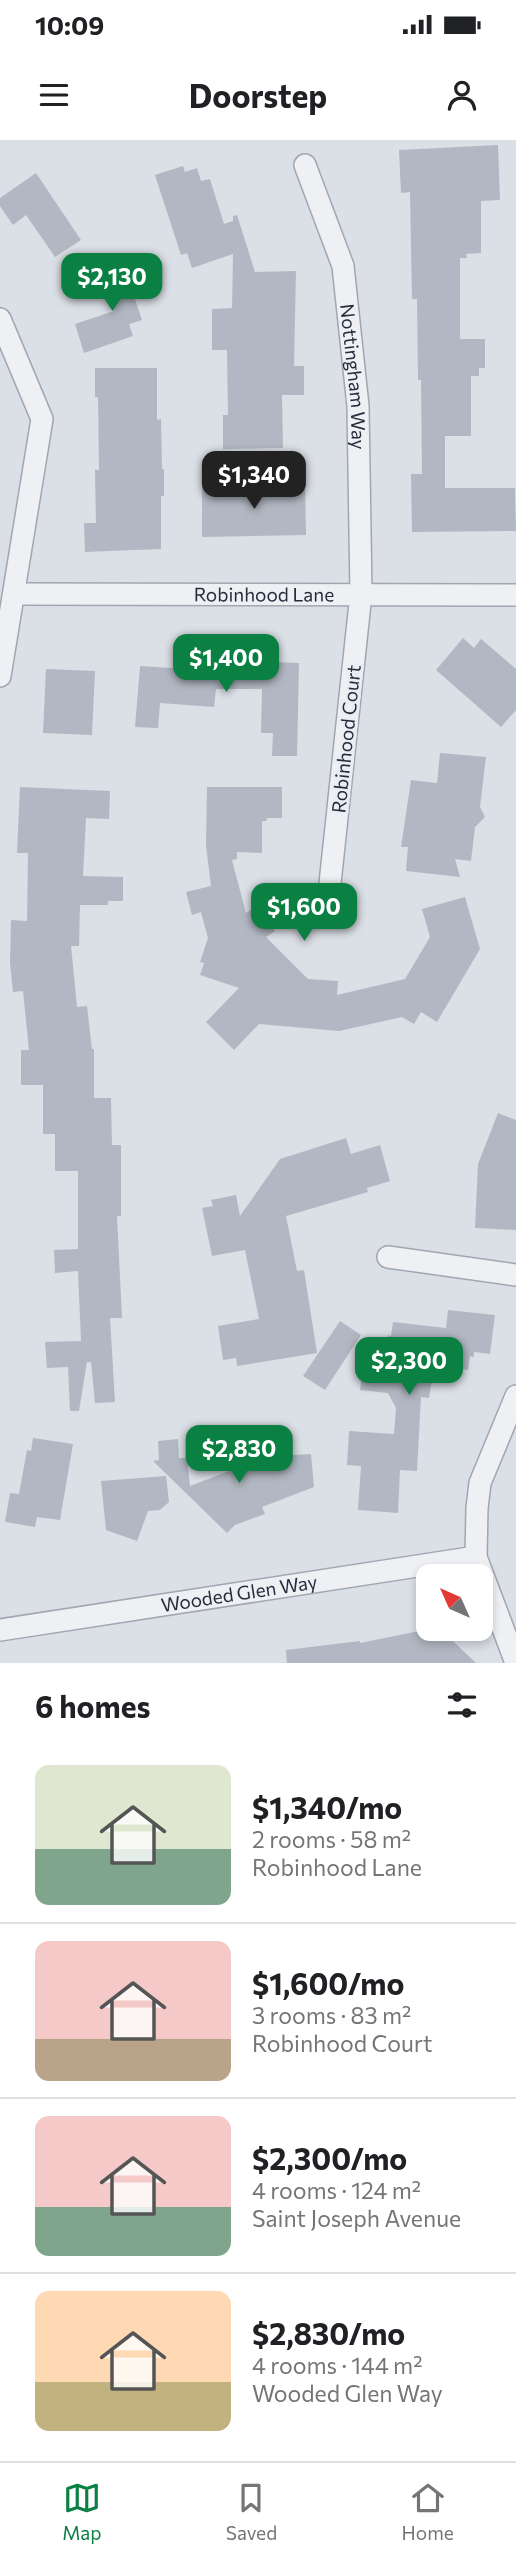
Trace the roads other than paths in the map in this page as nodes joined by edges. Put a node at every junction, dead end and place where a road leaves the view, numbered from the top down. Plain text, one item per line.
1 (305, 164) dead end
2 (0, 319) edge
3 (14, 594) junction
4 (361, 594) junction
5 (516, 595) edge
6 (0, 676) edge
7 (330, 883) dead end
8 (388, 1257) dead end
9 (516, 1275) edge
10 (516, 1396) edge
11 (476, 1556) junction
12 (0, 1630) edge
13 (516, 1663) edge

1 - 4 street, Nottingham Way
2 - 3 street
3 - 4 street, Robinhood Lane
3 - 6 street
4 - 5 street, Robinhood Lane
4 - 7 street, Robinhood Court
8 - 9 street
10 - 11 street
11 - 12 street, Wooded Glen Way
11 - 13 street

